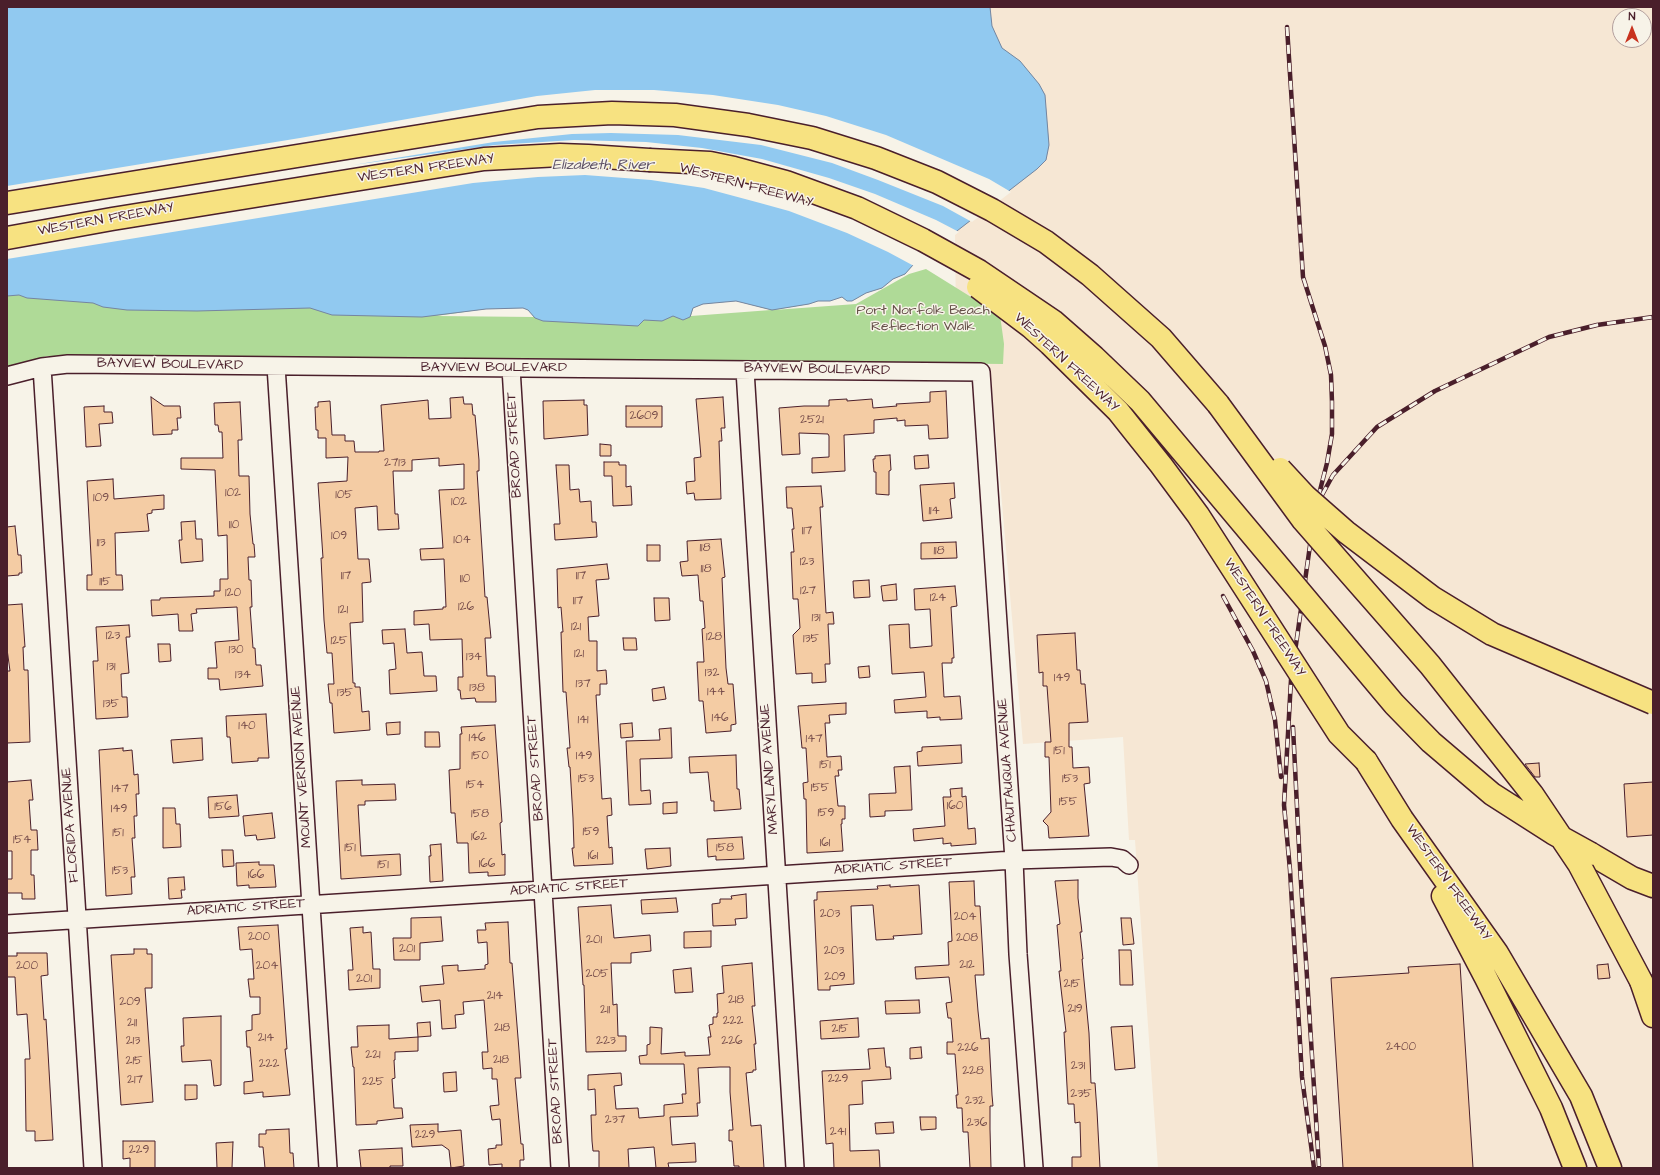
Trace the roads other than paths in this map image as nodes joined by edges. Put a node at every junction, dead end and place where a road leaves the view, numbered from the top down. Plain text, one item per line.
1 (649, 160) junction
2 (7, 203) edge
3 (7, 238) edge
4 (276, 366) junction
5 (42, 367) junction
6 (511, 368) junction
7 (745, 370) junction
8 (981, 372) joint
9 (7, 376) edge
10 (1218, 404) junction
11 (1653, 703) edge
12 (1402, 819) junction
13 (1591, 854) junction
14 (1014, 860) junction
15 (1129, 865) dead end
16 (777, 875) junction
17 (1653, 876) edge
18 (1653, 886) edge
19 (544, 890) junction
20 (311, 904) junction
21 (77, 919) junction
22 (7, 924) edge
23 (1641, 981) junction
24 (1653, 1004) edge
25 (1653, 1016) edge
26 (93, 1168) edge
27 (328, 1168) edge
28 (560, 1168) edge
29 (795, 1168) edge
30 (1034, 1168) edge
31 (1575, 1168) edge
32 (1610, 1168) edge

1 - 3 highway, WESTERN FREEWAY
1 - 12 highway, WESTERN FREEWAY, bridge
1 - 13 highway, bridge
2 - 10 highway
4 - 5 street, BAYVIEW BOULEVARD
4 - 6 street, BAYVIEW BOULEVARD
4 - 20 street, MOUNT VERNON AVENUE
5 - 9 street, BAYVIEW BOULEVARD
5 - 21 street, FLORIDA AVENUE
6 - 7 street, BAYVIEW BOULEVARD
6 - 19 street, BROAD STREET
7 - 8 street, BAYVIEW BOULEVARD
7 - 16 street, MARYLAND AVENUE
8 - 14 street, CHAUTAUQUA AVENUE
10 - 11 highway, bridge
10 - 23 highway, bridge
12 - 31 highway
12 - 32 highway, WESTERN FREEWAY
13 - 17 highway
13 - 18 highway
14 - 15 street, ADRIATIC STREET
14 - 16 street, ADRIATIC STREET
14 - 30 street, CHAUTAUQUA AVENUE
16 - 19 street, ADRIATIC STREET
16 - 29 street, MARYLAND AVENUE
19 - 20 street, ADRIATIC STREET
19 - 28 street, BROAD STREET
20 - 21 street, ADRIATIC STREET
20 - 27 street, MOUNT VERNON AVENUE
21 - 22 street, ADRIATIC STREET
21 - 26 street, FLORIDA AVENUE
23 - 24 highway
23 - 25 highway

